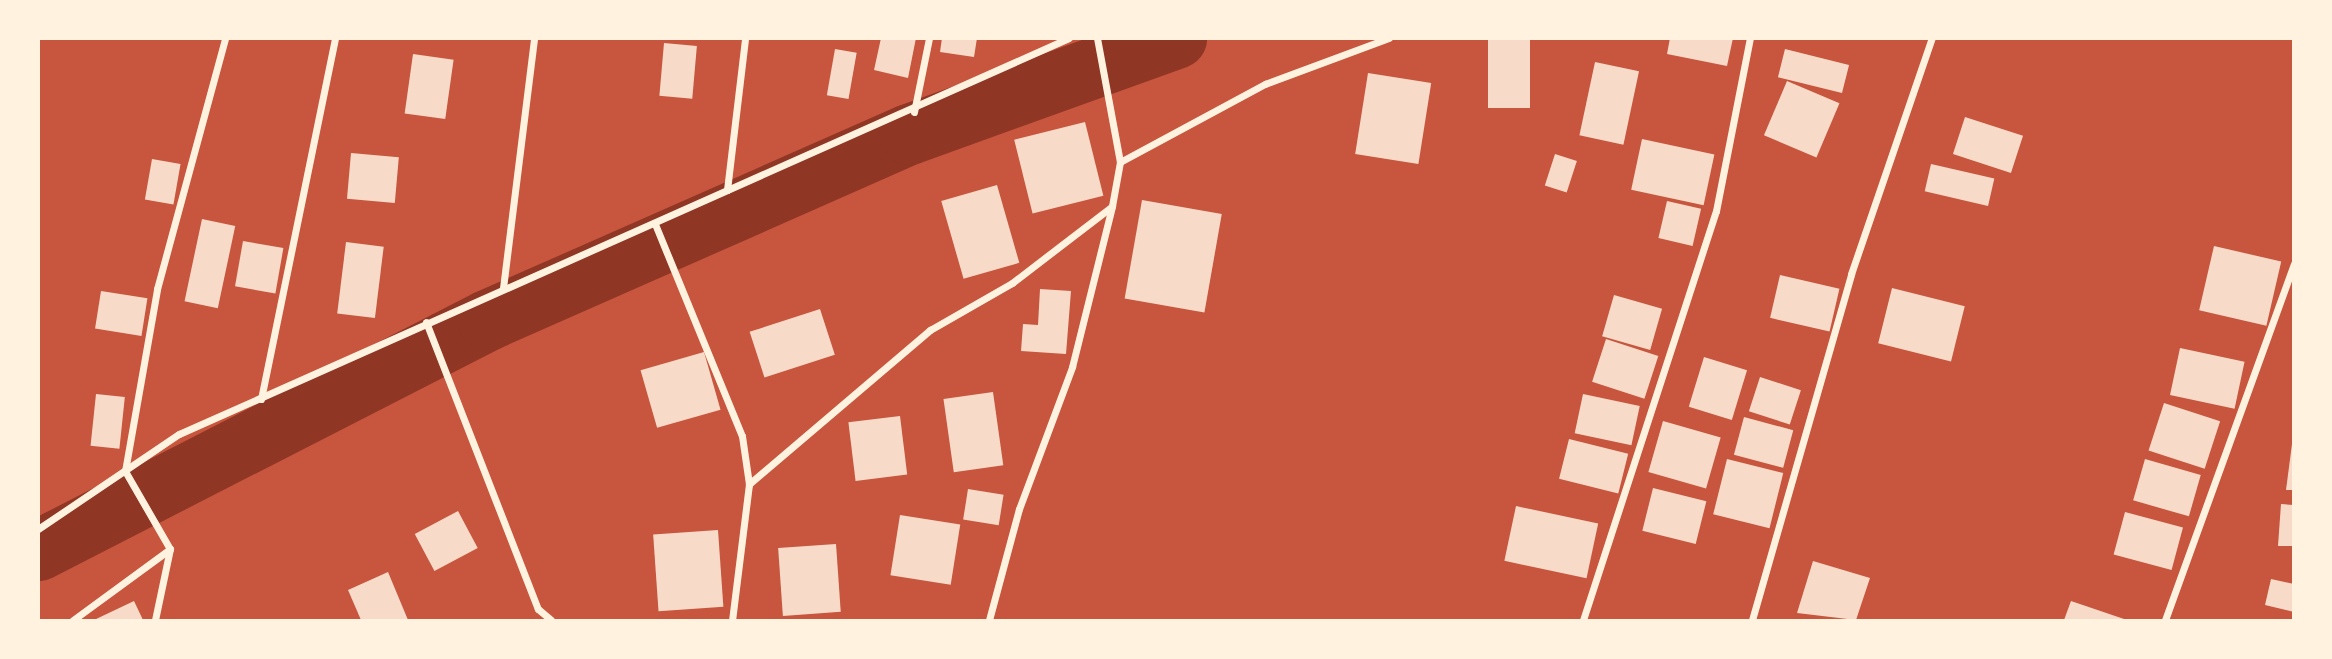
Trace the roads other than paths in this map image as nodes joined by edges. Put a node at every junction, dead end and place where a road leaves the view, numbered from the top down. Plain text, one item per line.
1 (225, 38) edge
2 (335, 38) edge
3 (534, 38) edge
4 (745, 38) edge
5 (929, 38) edge
6 (1069, 38) edge
7 (1097, 38) edge
8 (1389, 38) edge
9 (1750, 38) edge
10 (1932, 38) edge
11 (1044, 43) edge
12 (914, 112) junction
13 (1120, 162) junction
14 (727, 190) junction
15 (1112, 206) junction
16 (655, 224) junction
17 (2294, 264) edge
18 (503, 288) junction
19 (426, 321) junction
20 (261, 399) junction
21 (125, 471) junction
22 (749, 484) junction
23 (38, 529) edge
24 (170, 549) junction
25 (73, 621) edge
26 (155, 621) edge
27 (551, 621) edge
28 (732, 621) edge
29 (989, 621) edge
30 (1583, 621) edge
31 (1752, 621) edge
32 (2165, 621) edge

1 - 21 street
2 - 20 street
3 - 18 street
4 - 14 street
5 - 12 street
6 - 11 street
7 - 13 street
8 - 13 street
9 - 30 street
10 - 31 street
11 - 12 street
12 - 14 street
13 - 15 street
14 - 16 street
15 - 22 street
15 - 29 street
16 - 18 street
16 - 22 street
17 - 32 street
18 - 19 street
19 - 20 street
19 - 27 street
20 - 21 street
21 - 23 street
21 - 24 street
22 - 28 street
24 - 25 street
24 - 26 street

